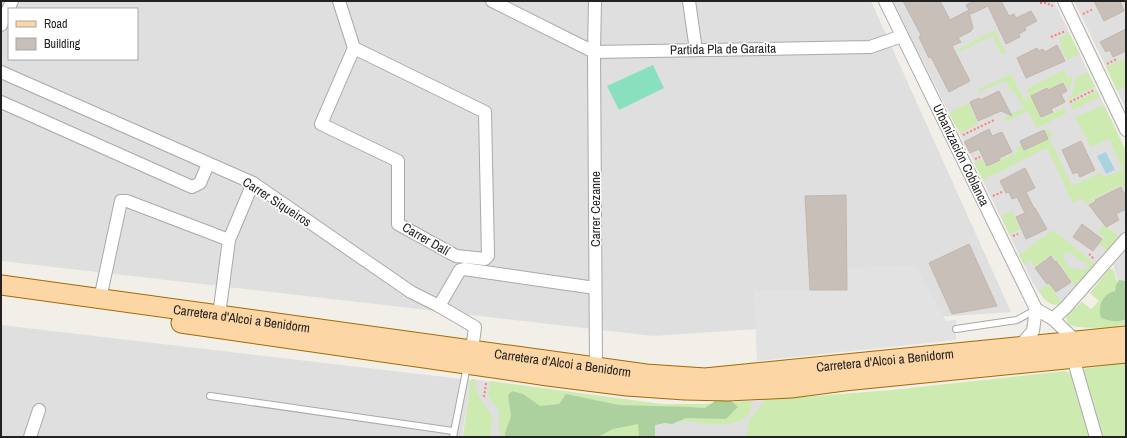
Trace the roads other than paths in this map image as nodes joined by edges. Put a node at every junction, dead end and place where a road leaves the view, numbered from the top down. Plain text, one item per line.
1 (339, 1) edge
2 (492, 1) edge
3 (595, 1) edge
4 (688, 1) edge
5 (885, 1) edge
6 (1058, 3) edge
7 (8, 10) edge
8 (1, 25) edge
9 (902, 36) junction
10 (354, 48) junction
11 (696, 50) junction
12 (594, 52) junction
13 (1, 72) edge
14 (1, 102) edge
15 (1126, 130) edge
16 (208, 164) junction
17 (253, 183) junction
18 (1126, 239) edge
19 (229, 240) junction
20 (1, 285) edge
21 (595, 288) junction
22 (1, 298) edge
23 (100, 299) junction
24 (439, 306) junction
25 (1036, 309) junction
26 (219, 315) junction
27 (1053, 319) junction
28 (956, 329) dead end
29 (1126, 336) edge
30 (1019, 347) junction
31 (1074, 350) junction
32 (1126, 353) edge
33 (470, 357) junction
34 (596, 367) junction
35 (210, 396) dead end
36 (39, 410) dead end
37 (453, 434) edge
38 (30, 437) edge
39 (1096, 437) edge

1 - 10 street
2 - 12 street
3 - 12 street
4 - 11 street
5 - 9 street, Urbanización Coblanca
6 - 15 street
7 - 8 street
9 - 11 street, Partida Pla de Garaita
9 - 25 street, Urbanización Coblanca
10 - 10 street, Carrer Dalí
11 - 12 street, Partida Pla de Garaita
12 - 21 street, Carrer Cezanne
13 - 16 street, Carrer Siqueiros
14 - 16 street
16 - 17 street, Carrer Siqueiros
17 - 19 street
17 - 24 street, Carrer Siqueiros
18 - 27 street
19 - 23 street
19 - 26 street
20 - 23 main road, Carretera d'Alcoi a Benidorm
21 - 24 street
21 - 34 street, Carrer Cezanne
22 - 33 main road, Carretera d'Alcoi a Benidorm
23 - 26 main road, Carretera d'Alcoi a Benidorm
24 - 33 street, Carrer Siqueiros
25 - 27 street
25 - 28 lane
25 - 30 street
26 - 33 main road, Carretera d'Alcoi a Benidorm
27 - 31 street
29 - 31 main road, Carretera d'Alcoi a Benidorm
30 - 31 main road, Carretera d'Alcoi a Benidorm
30 - 34 main road, Carretera d'Alcoi a Benidorm
31 - 32 main road, Carretera d'Alcoi a Benidorm
31 - 33 main road, Carretera d'Alcoi a Benidorm
31 - 39 street
33 - 34 main road, Carretera d'Alcoi a Benidorm
33 - 37 lane
35 - 37 lane
36 - 38 street

